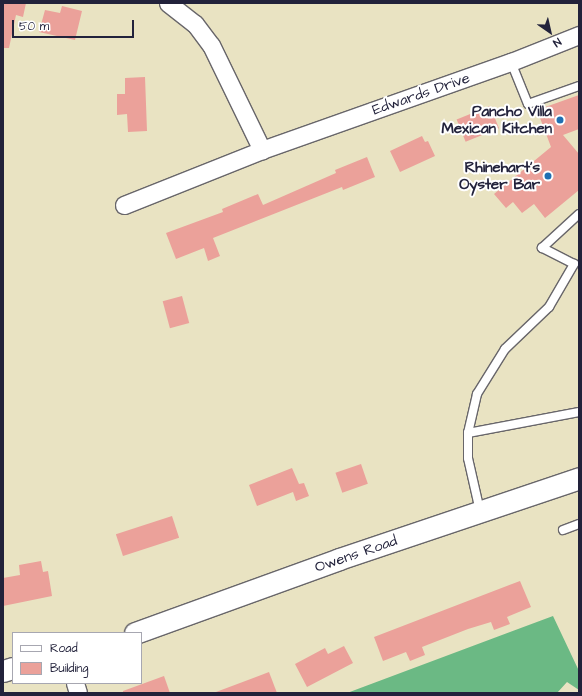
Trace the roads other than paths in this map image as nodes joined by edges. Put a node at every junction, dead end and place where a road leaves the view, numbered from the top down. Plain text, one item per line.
1 (168, 3) edge
2 (579, 35) edge
3 (512, 62) junction
4 (579, 86) edge
5 (262, 150) junction
6 (124, 205) dead end
7 (579, 214) edge
8 (577, 264) edge
9 (579, 412) edge
10 (468, 433) junction
11 (579, 478) edge
12 (480, 512) junction
13 (579, 524) edge
14 (563, 530) dead end
15 (138, 632) edge

1 - 5 street
2 - 3 street, Edwards Drive
3 - 4 lane
3 - 5 street, Edwards Drive
5 - 6 street, Edwards Drive
7 - 8 lane
8 - 10 lane
9 - 10 lane
10 - 12 lane
11 - 12 street, Owens Road
12 - 15 street, Owens Road
13 - 14 lane

